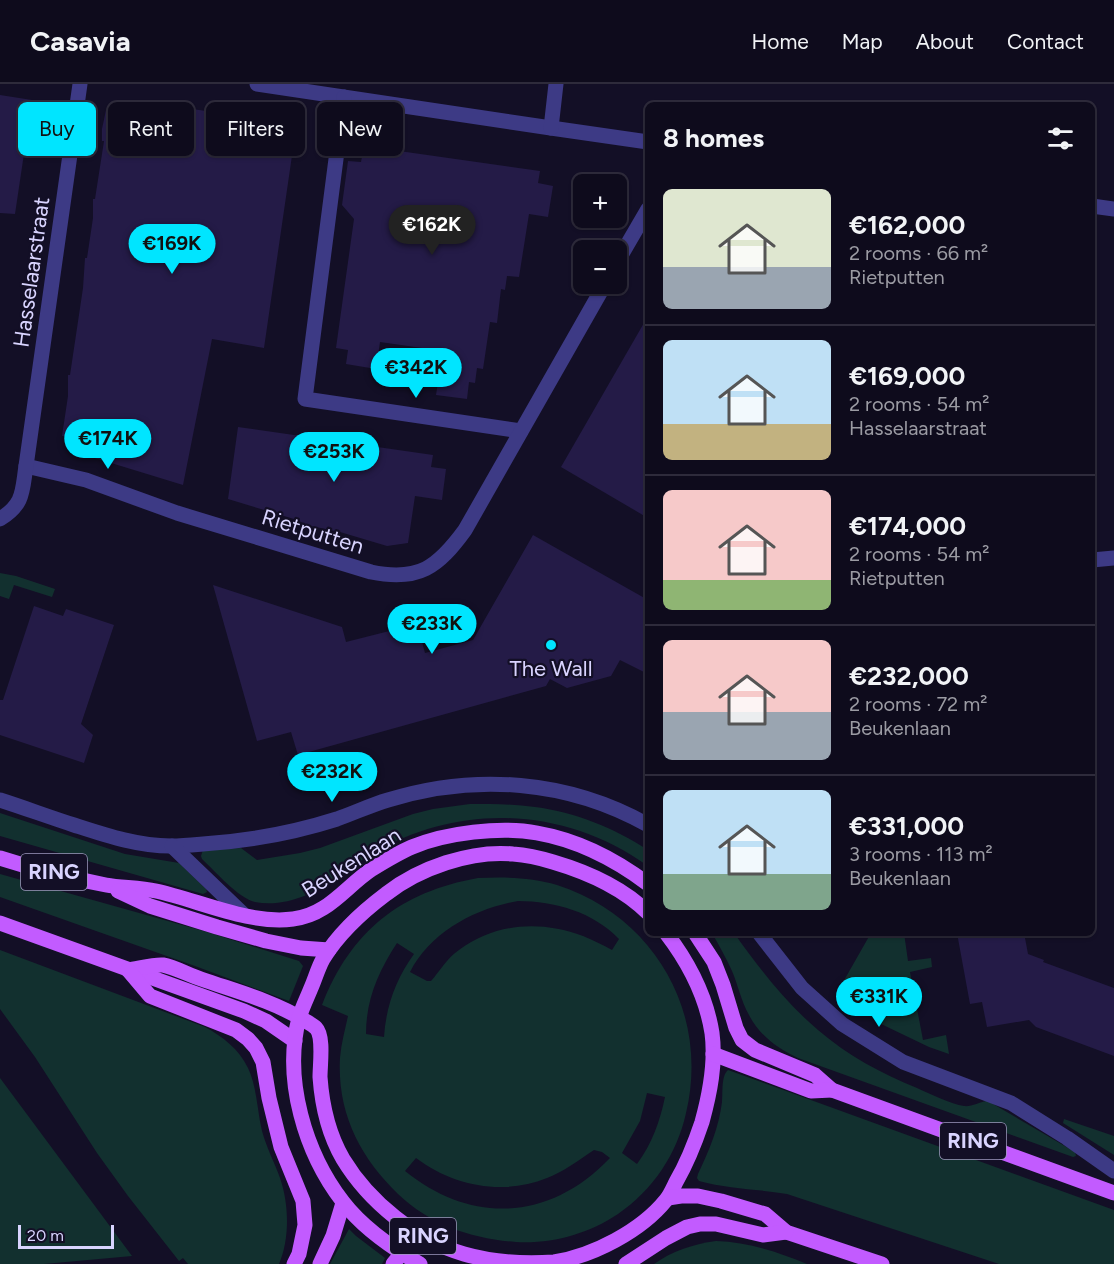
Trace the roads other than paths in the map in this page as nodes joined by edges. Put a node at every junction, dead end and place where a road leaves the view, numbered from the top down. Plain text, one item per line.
1 (80, 84) edge
2 (259, 84) edge
3 (556, 84) edge
4 (344, 97) junction
5 (551, 128) junction
6 (645, 141) edge
7 (1095, 206) edge
8 (1114, 209) edge
9 (645, 214) edge
10 (627, 245) edge
11 (599, 294) edge
12 (521, 431) junction
13 (26, 466) junction
14 (0, 519) edge
15 (1114, 558) edge
16 (1095, 560) edge
17 (0, 800) edge
18 (645, 823) edge
19 (172, 846) junction
20 (0, 858) edge
21 (645, 882) edge
22 (108, 885) junction
23 (645, 910) edge
24 (244, 915) junction
25 (0, 923) edge
26 (668, 936) edge
27 (697, 936) edge
28 (761, 936) edge
29 (329, 950) junction
30 (128, 970) junction
31 (299, 1017) junction
32 (296, 1041) junction
33 (713, 1054) junction
34 (832, 1090) junction
35 (1114, 1171) edge
36 (1114, 1193) edge
37 (668, 1198) junction
38 (343, 1203) junction
39 (786, 1232) junction
40 (418, 1233) junction
41 (397, 1259) edge
42 (294, 1264) edge
43 (320, 1264) edge
44 (420, 1264) edge
45 (626, 1264) edge
46 (882, 1264) edge

1 - 13 street, Hasselaarstraat
2 - 4 street
3 - 5 street
4 - 5 street
4 - 12 street
5 - 6 street
7 - 8 street
9 - 10 street
11 - 12 street, Rietputten
12 - 13 street, Rietputten
13 - 14 street, Hasselaarstraat
15 - 16 street
17 - 19 street, Beukenlaan
18 - 19 street, Beukenlaan
19 - 24 street
20 - 22 main road, Beukenlaan / RING
21 - 24 main road, Beukenlaan / RING
22 - 24 main road, Beukenlaan / RING
22 - 29 main road, Beukenlaan / RING
23 - 29 main road, RING
25 - 30 main road, RING
26 - 33 main road, RING
27 - 34 main road, RING
28 - 35 street
29 - 31 main road, RING
30 - 31 main road, RING
30 - 32 main road, RING
30 - 42 main road, RING
31 - 32 main road, RING
31 - 40 main road, RING
32 - 38 main road, RING
33 - 34 main road, RING
33 - 37 main road, RING
34 - 36 main road, RING
37 - 39 main road
37 - 40 main road, RING
38 - 41 main road, RING
38 - 43 main road
39 - 45 main road
39 - 46 main road
40 - 41 main road, RING
41 - 44 main road, RING

